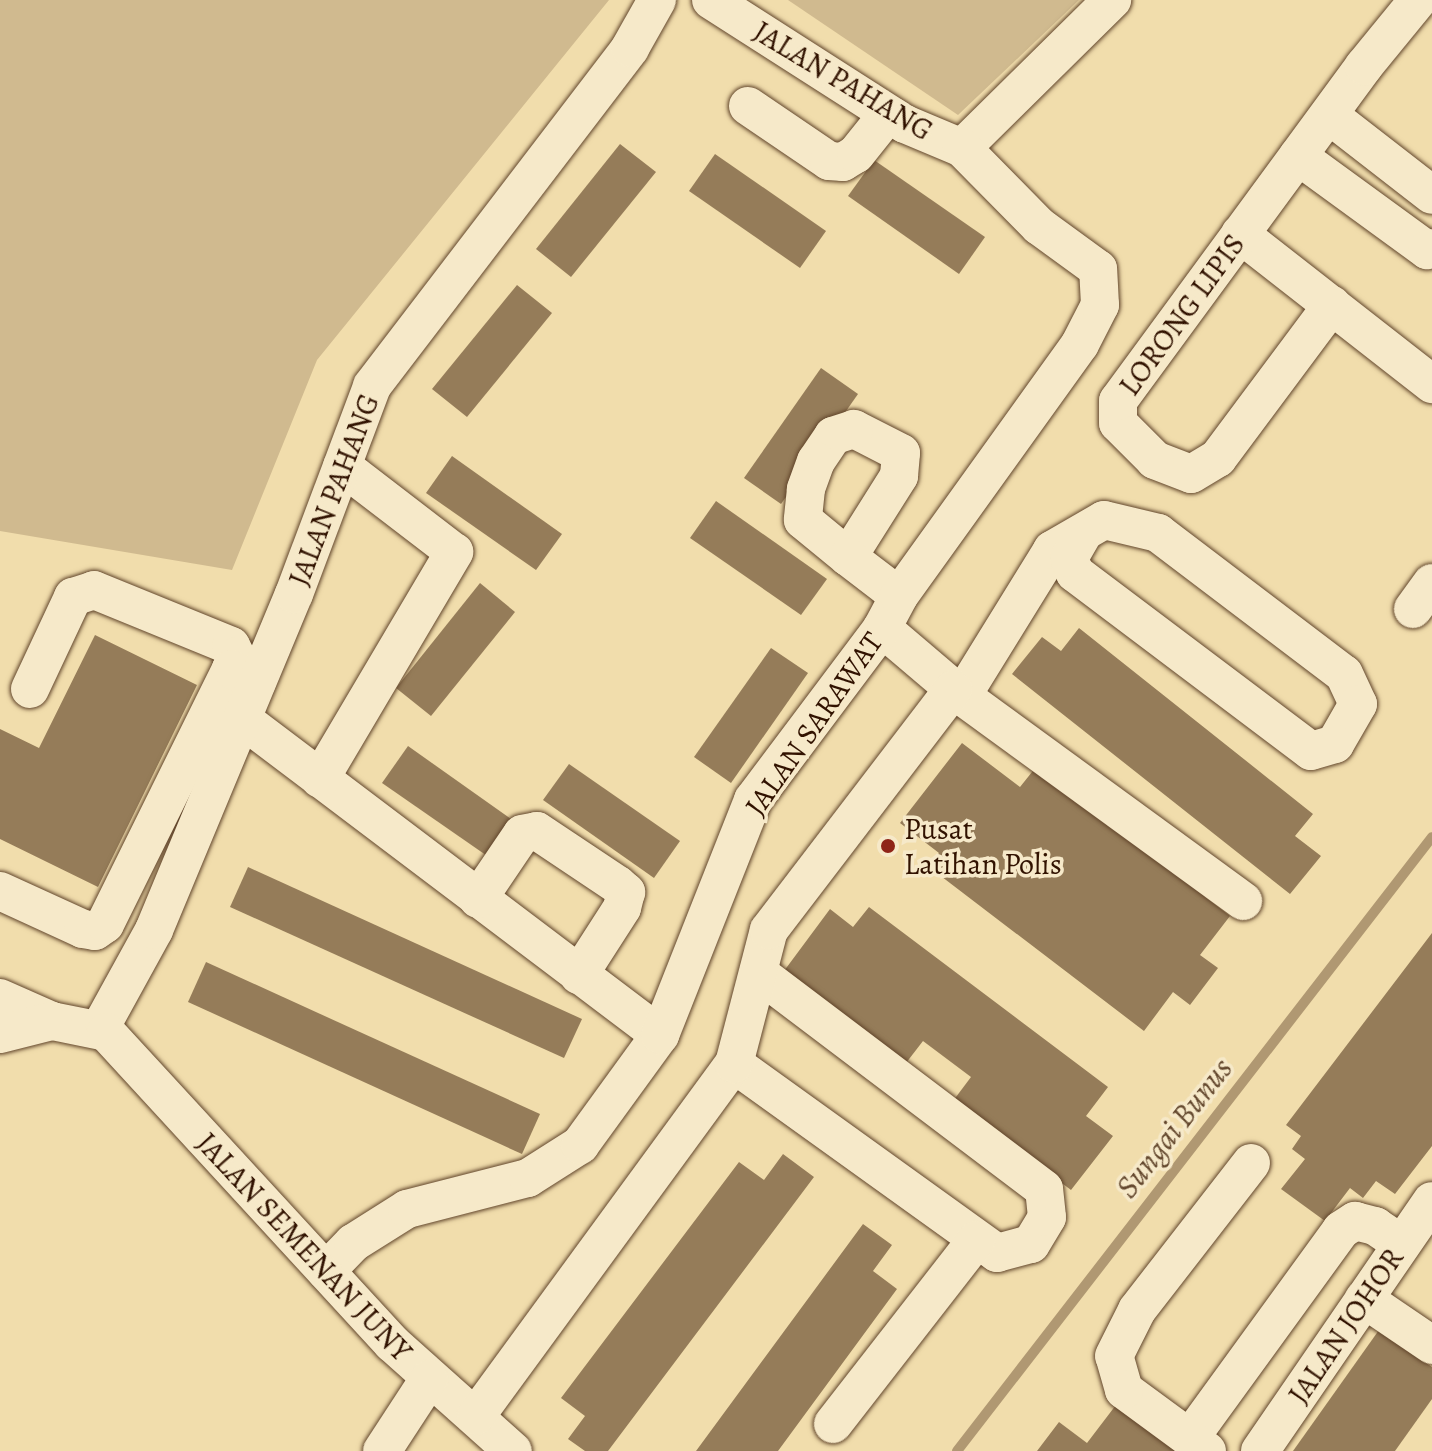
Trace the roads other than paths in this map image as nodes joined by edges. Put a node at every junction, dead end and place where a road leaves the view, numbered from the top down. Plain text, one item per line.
1 (657, 0) edge
2 (711, 0) edge
3 (1112, 0) edge
4 (1418, 0) edge
5 (748, 106) dead end
6 (888, 114) junction
7 (1329, 115) junction
8 (962, 148) junction
9 (1298, 156) junction
10 (1432, 195) edge
11 (1240, 234) junction
12 (1432, 248) edge
13 (1332, 305) junction
14 (1432, 384) edge
15 (342, 466) junction
16 (1083, 534) junction
17 (848, 557) dead end
18 (890, 612) junction
19 (244, 676) junction
20 (30, 689) dead end
21 (958, 692) junction
22 (242, 719) junction
23 (320, 779) junction
24 (0, 891) edge
25 (478, 899) junction
26 (1243, 901) dead end
27 (760, 974) junction
28 (579, 975) junction
29 (0, 998) edge
30 (52, 1021) junction
31 (106, 1032) junction
32 (0, 1034) edge
33 (660, 1035) junction
34 (734, 1064) junction
35 (1251, 1163) dead end
36 (1432, 1201) edge
37 (976, 1240) junction
38 (1402, 1244) junction
39 (326, 1271) junction
40 (1364, 1299) junction
41 (1432, 1345) edge
42 (429, 1379) junction
43 (476, 1416) junction
44 (833, 1424) dead end
45 (1198, 1445) edge
46 (382, 1451) edge
47 (513, 1451) edge
48 (1260, 1451) edge

1 - 15 lane, JALAN PAHANG
2 - 6 lane, JALAN PAHANG
3 - 8 lane, JALAN PAHANG
4 - 7 lane, LORONG LIPIS
5 - 6 lane
6 - 8 lane, JALAN PAHANG
7 - 9 lane, LORONG LIPIS
7 - 10 lane
8 - 18 lane, JALAN SARAWAT
9 - 11 lane, LORONG LIPIS
9 - 12 lane
11 - 13 lane
11 - 13 lane, LORONG LIPIS
13 - 14 lane
15 - 19 lane, JALAN PAHANG
15 - 23 lane
16 - 16 lane
16 - 21 lane
17 - 18 lane
18 - 21 lane
18 - 33 lane, JALAN SARAWAT
19 - 20 lane
19 - 22 lane, JALAN PAHANG
19 - 24 lane
21 - 26 lane
21 - 27 lane
22 - 23 lane
22 - 31 lane, JALAN PAHANG
23 - 25 lane
25 - 28 lane
25 - 28 lane
27 - 34 lane
27 - 37 lane
28 - 33 lane
29 - 30 lane
30 - 31 lane
30 - 32 lane
31 - 39 lane, JALAN SEMENAN JUNY
33 - 39 lane, JALAN SARAWAT
34 - 37 lane
34 - 43 lane
35 - 45 lane
36 - 38 lane, JALAN JOHOR
37 - 44 lane
38 - 40 lane, JALAN JOHOR
38 - 45 lane
39 - 42 lane, JALAN SEMENAN JUNY
40 - 41 lane
40 - 48 lane, JALAN JOHOR
42 - 43 lane, JALAN SEMENAN JUNY
42 - 46 lane
43 - 47 lane, JALAN SEMENAN JUNY

